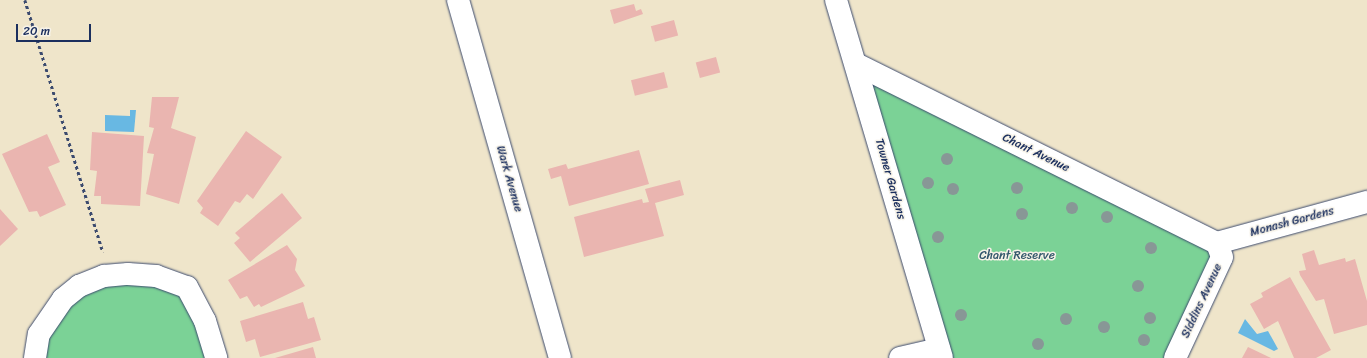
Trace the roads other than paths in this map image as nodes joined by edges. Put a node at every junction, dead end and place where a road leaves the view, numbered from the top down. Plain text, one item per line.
1 (458, 0) edge
2 (836, 0) edge
3 (856, 64) junction
4 (1367, 202) edge
5 (1217, 243) junction
6 (940, 353) edge
7 (35, 358) edge
8 (216, 358) edge
9 (560, 358) edge
10 (900, 358) edge
11 (1175, 358) edge

1 - 9 street, Wark Avenue
2 - 3 street, Towner Gardens
3 - 5 street, Chant Avenue
3 - 6 street, Towner Gardens
4 - 5 street, Monash Gardens
5 - 11 street, Siddins Avenue
6 - 10 street
7 - 8 street

